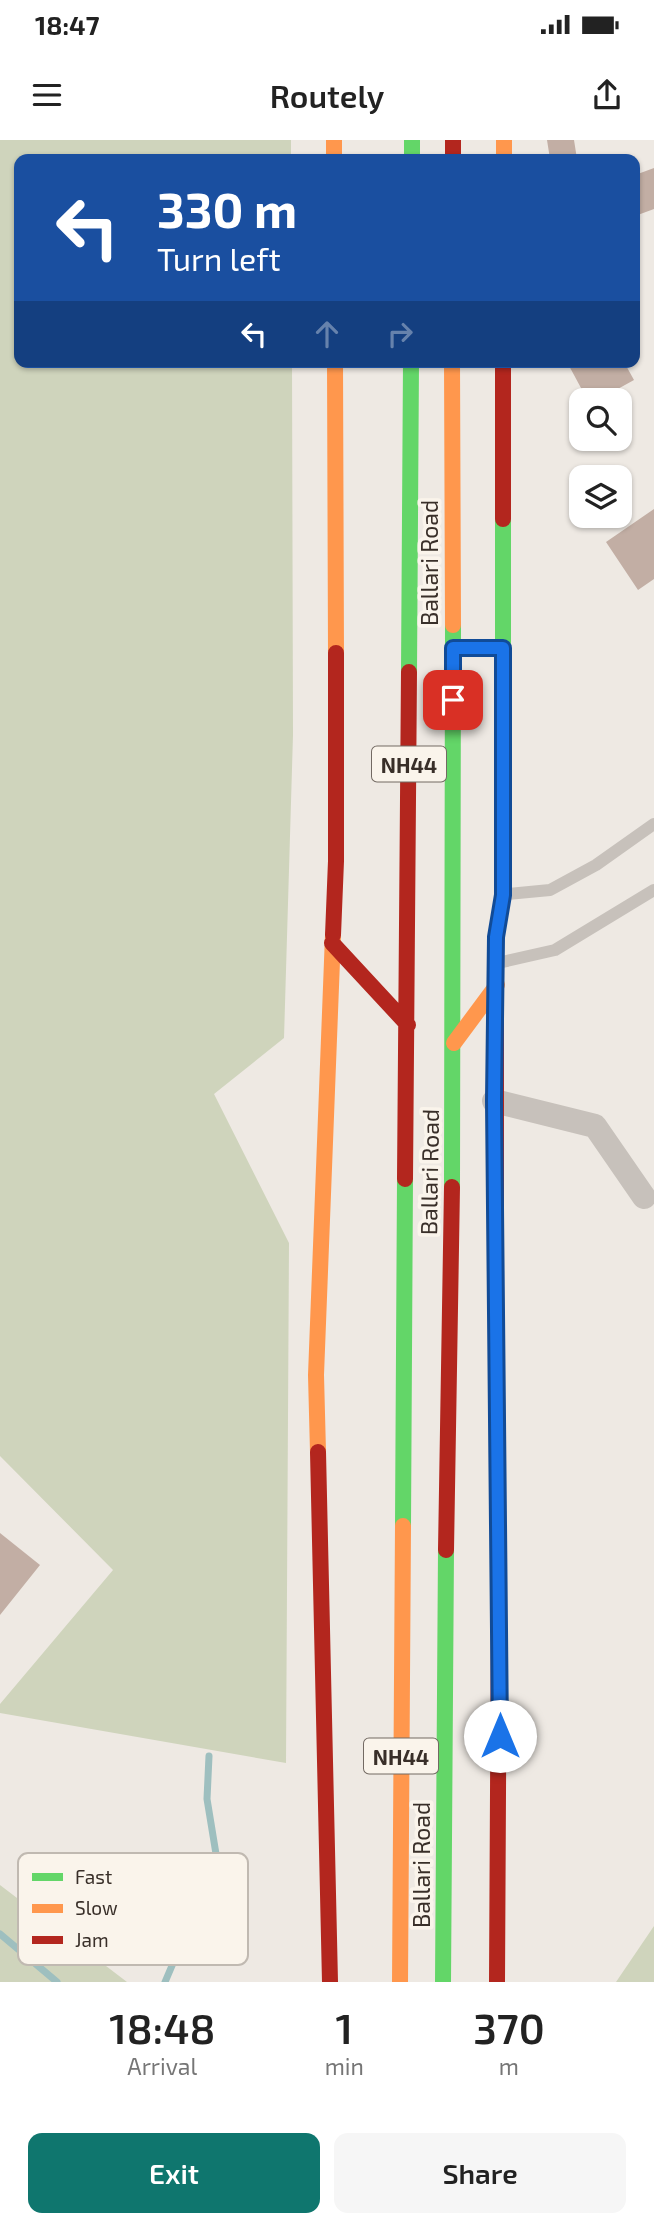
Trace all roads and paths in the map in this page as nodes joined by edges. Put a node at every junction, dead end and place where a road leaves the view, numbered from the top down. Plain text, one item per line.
1 (335, 368) edge
2 (411, 368) edge
3 (452, 368) edge
4 (503, 368) edge
5 (453, 648) junction
6 (503, 648) junction
7 (654, 824) edge
8 (654, 890) edge
9 (503, 895) junction
10 (332, 943) junction
11 (495, 963) junction
12 (497, 985) junction
13 (408, 1025) junction
14 (454, 1043) junction
15 (494, 1101) junction
16 (644, 1197) dead end
17 (330, 1982) edge
18 (400, 1982) edge
19 (443, 1982) edge
20 (497, 1982) edge

1 - 10 main road
2 - 13 main road, Ballari Road / NH44
3 - 5 main road, Ballari Road / NH44
4 - 6 main road
5 - 6 main road
5 - 14 main road, Ballari Road / NH44
6 - 9 main road
7 - 9 lane
8 - 11 lane
9 - 11 main road
10 - 13 main road
10 - 17 main road
11 - 12 main road
12 - 14 main road
12 - 15 main road
13 - 18 main road, Ballari Road / NH44
14 - 19 main road, Ballari Road / NH44
15 - 16 street
15 - 20 main road

